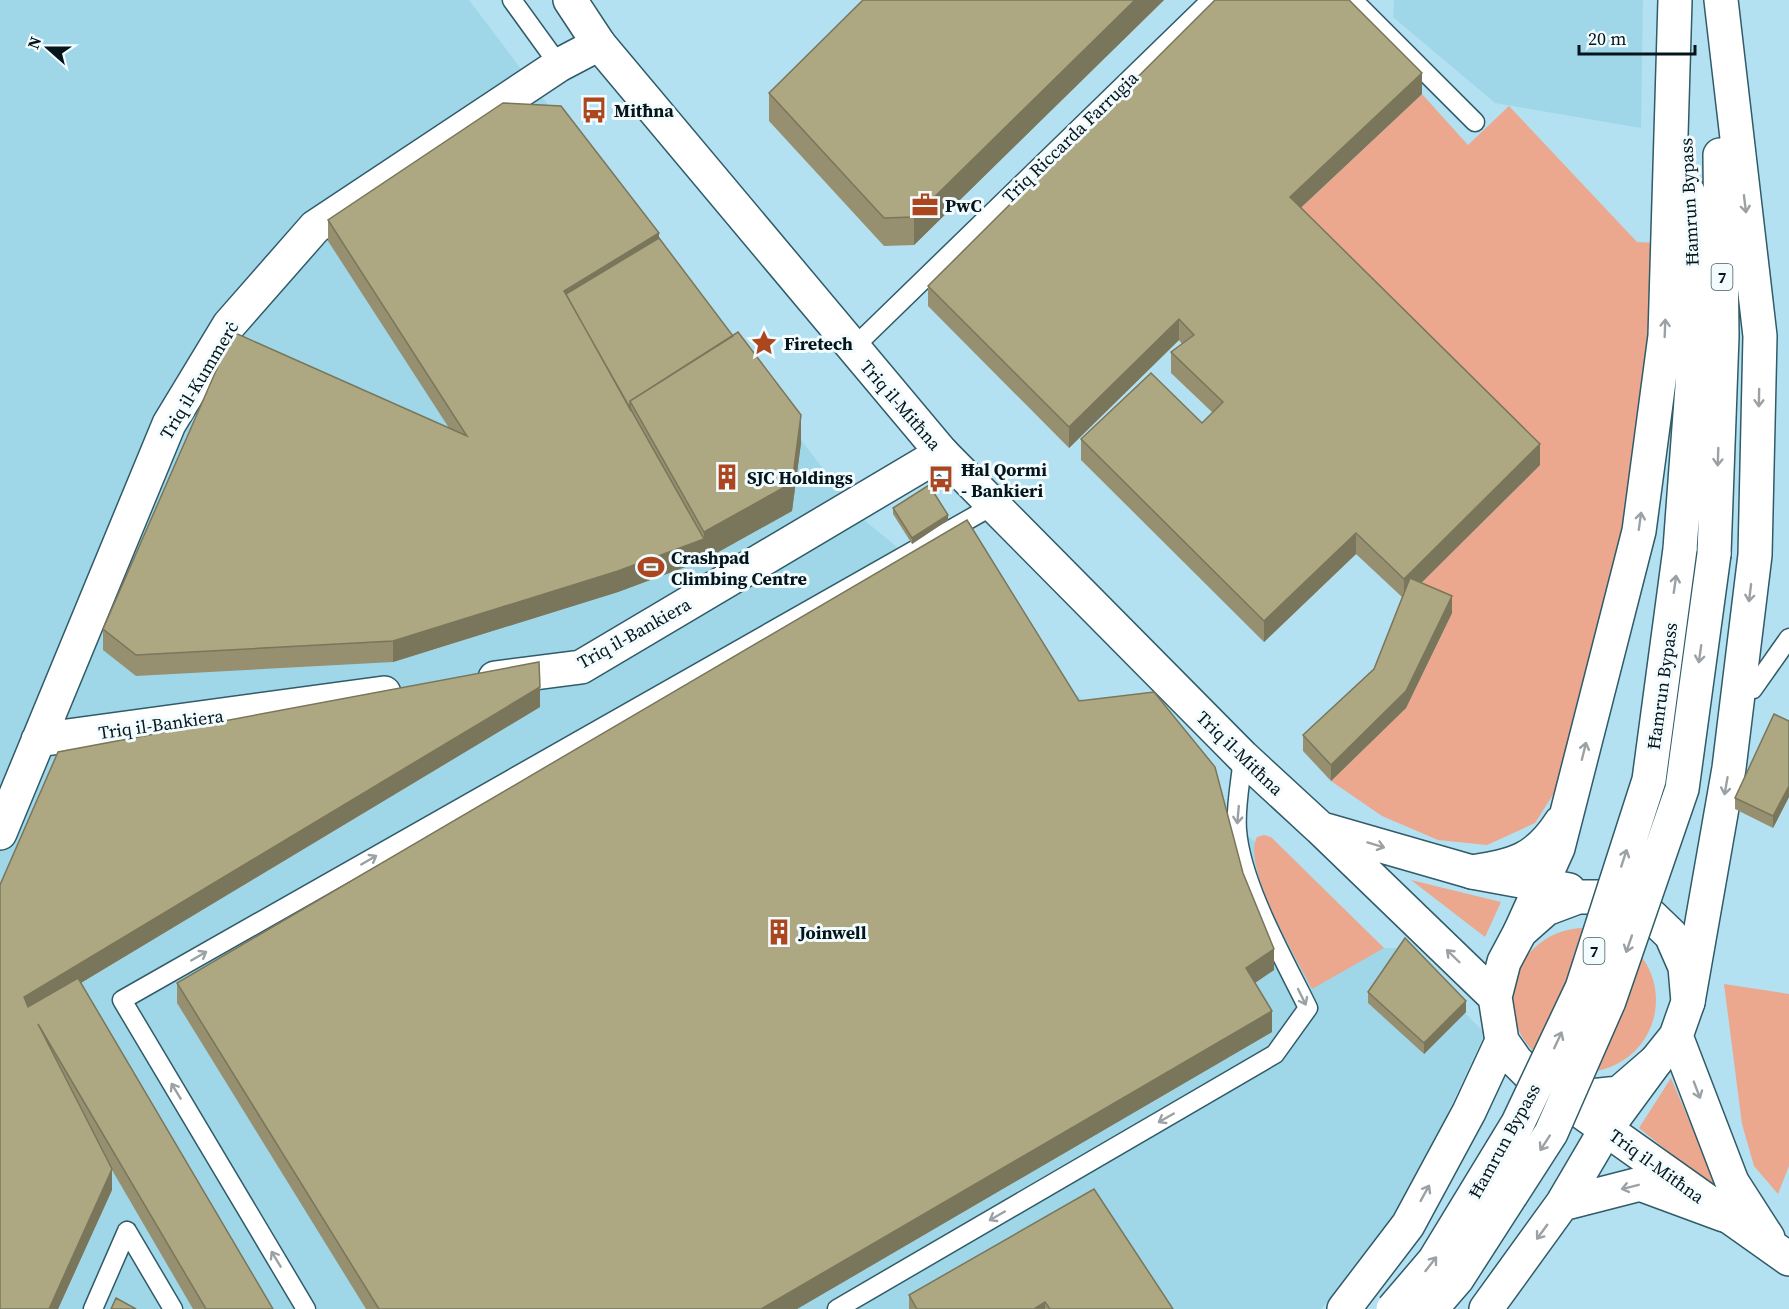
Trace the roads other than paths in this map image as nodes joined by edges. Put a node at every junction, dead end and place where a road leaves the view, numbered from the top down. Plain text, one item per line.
1 (512, 0) edge
2 (570, 0) edge
3 (1211, 0) edge
4 (1353, 0) edge
5 (1676, 0) edge
6 (1719, 0) edge
7 (599, 44) junction
8 (558, 65) junction
9 (1475, 122) dead end
10 (852, 349) junction
11 (942, 453) junction
12 (994, 505) junction
13 (1789, 638) edge
14 (463, 683) edge
15 (1739, 686) junction
16 (416, 689) edge
17 (38, 740) junction
18 (1242, 757) junction
19 (1570, 808) junction
20 (1320, 828) junction
21 (0, 833) edge
22 (1472, 872) junction
23 (1542, 886) junction
24 (1612, 897) junction
25 (1520, 932) junction
26 (1495, 997) junction
27 (1688, 1002) junction
28 (1676, 1036) junction
29 (1502, 1041) junction
30 (1656, 1061) junction
31 (1541, 1086) junction
32 (1606, 1129) junction
33 (1562, 1204) junction
34 (1724, 1215) junction
35 (1781, 1253) edge
36 (93, 1309) edge
37 (173, 1309) edge
38 (306, 1309) edge
39 (837, 1309) edge
40 (1344, 1309) edge
41 (1393, 1309) edge
42 (1431, 1309) edge
43 (1486, 1309) edge

1 - 8 lane
2 - 7 main road, Triq il-Mitħna
3 - 10 lane, Triq Riccarda Farrugia
4 - 9 lane
19 -> 5 main road
41 -> 5 main road, Ħamrun Bypass / 7, bridge
6 -> 15 main road
6 -> 42 main road, Ħamrun Bypass / 7, bridge
7 - 8 main road, Triq il-Kummerċ
7 - 10 main road, Triq il-Mitħna
8 - 17 main road, Triq il-Kummerċ
10 - 11 main road, Triq il-Mitħna
11 - 12 main road, Triq il-Mitħna
11 - 14 main road, Triq il-Bankiera
12 - 18 main road, Triq il-Mitħna
38 -> 12 lane
13 - 15 lane
15 -> 27 main road
16 - 17 main road, Triq il-Bankiera
17 - 21 main road, Triq il-Kummerċ
18 - 20 main road, Triq il-Mitħna
18 -> 39 lane
19 - 22 main road
19 - 23 main road
20 -> 22 main road, Triq il-Mitħna
26 -> 20 main road, Triq il-Mitħna
22 - 23 main road, Triq il-Mitħna
23 - 24 main road, Triq il-Mitħna
23 - 25 main road
24 - 25 main road
24 - 27 main road
25 - 26 main road
26 - 29 main road
27 - 28 main road
28 - 30 main road
28 -> 35 main road, Triq il-Mitħna
29 - 31 main road
40 -> 29 main road
30 - 31 main road
30 - 32 main road
31 - 32 main road, Triq il-Mitħna
32 - 33 main road
32 - 34 main road, Triq il-Mitħna
34 -> 33 main road
33 -> 43 main road
34 - 35 main road, Triq il-Mitħna
36 - 37 lane

